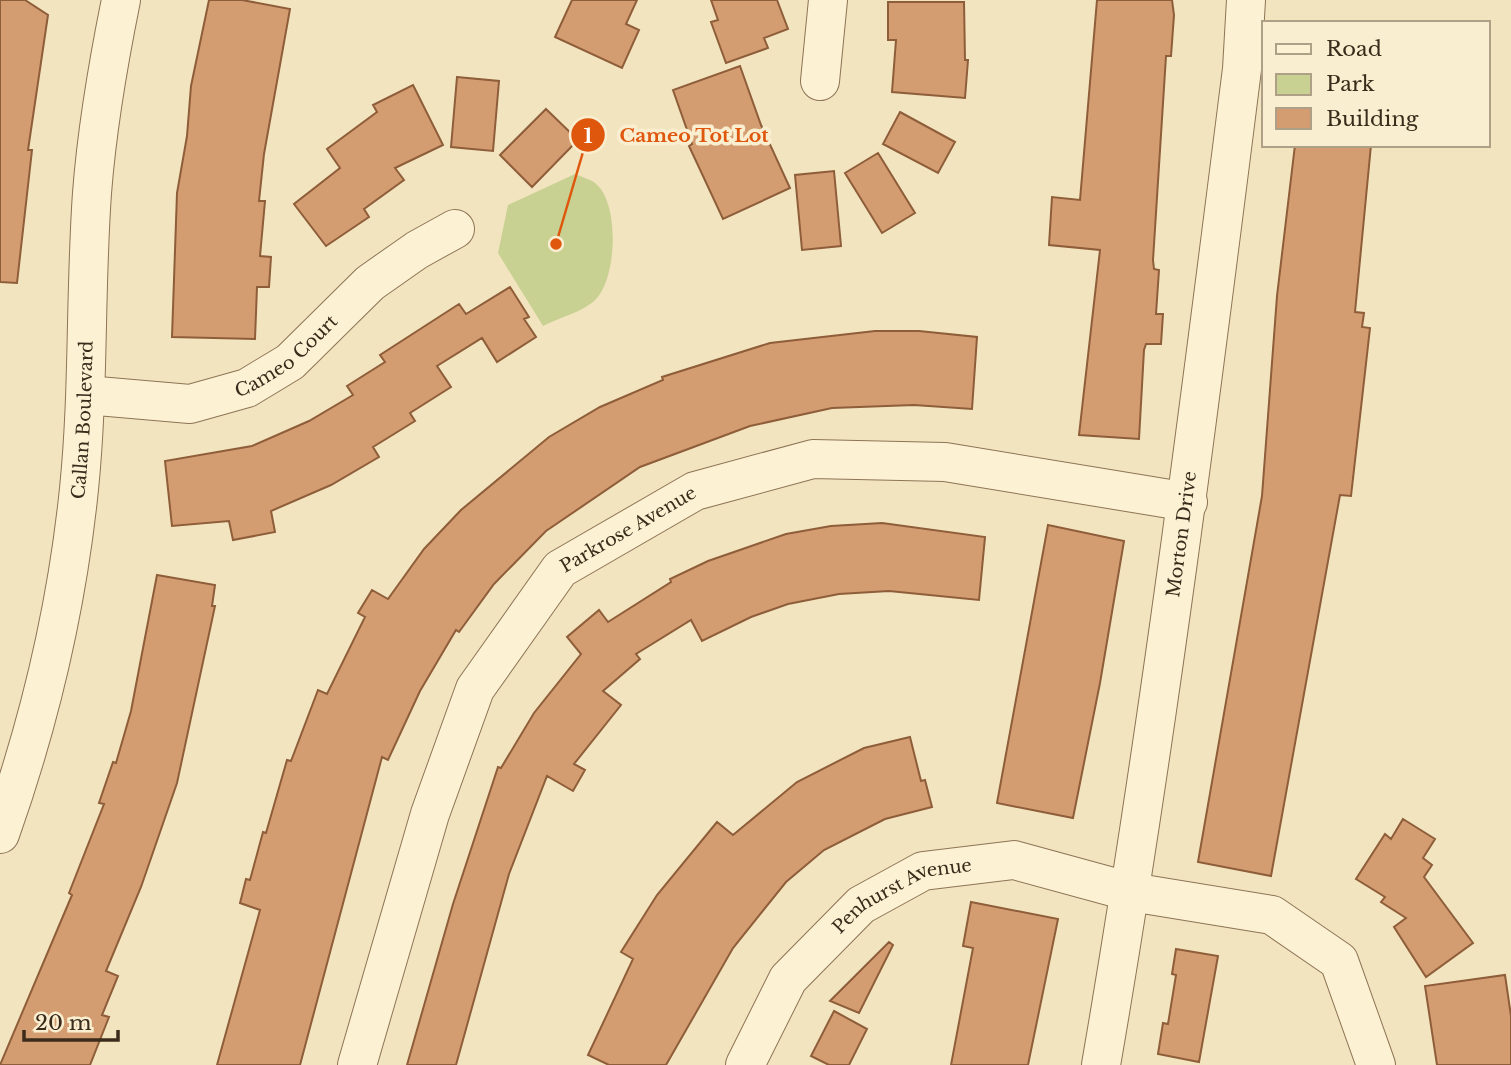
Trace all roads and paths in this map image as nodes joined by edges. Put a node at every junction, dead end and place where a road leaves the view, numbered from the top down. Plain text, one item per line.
1 (121, 0) edge
2 (828, 0) edge
3 (1246, 0) edge
4 (820, 81) dead end
5 (455, 229) dead end
6 (86, 395) junction
7 (1188, 502) junction
8 (0, 834) edge
9 (1131, 892) junction
10 (357, 1065) edge
11 (745, 1065) edge
12 (1101, 1065) edge
13 (1376, 1065) edge

1 - 6 street, Callan Boulevard
2 - 4 street
3 - 7 street, Morton Drive
5 - 6 street, Cameo Court
6 - 8 street, Callan Boulevard
7 - 9 street, Morton Drive
7 - 10 street, Parkrose Avenue
9 - 11 street, Penhurst Avenue
9 - 12 street, Morton Drive
9 - 13 street, Penhurst Avenue

